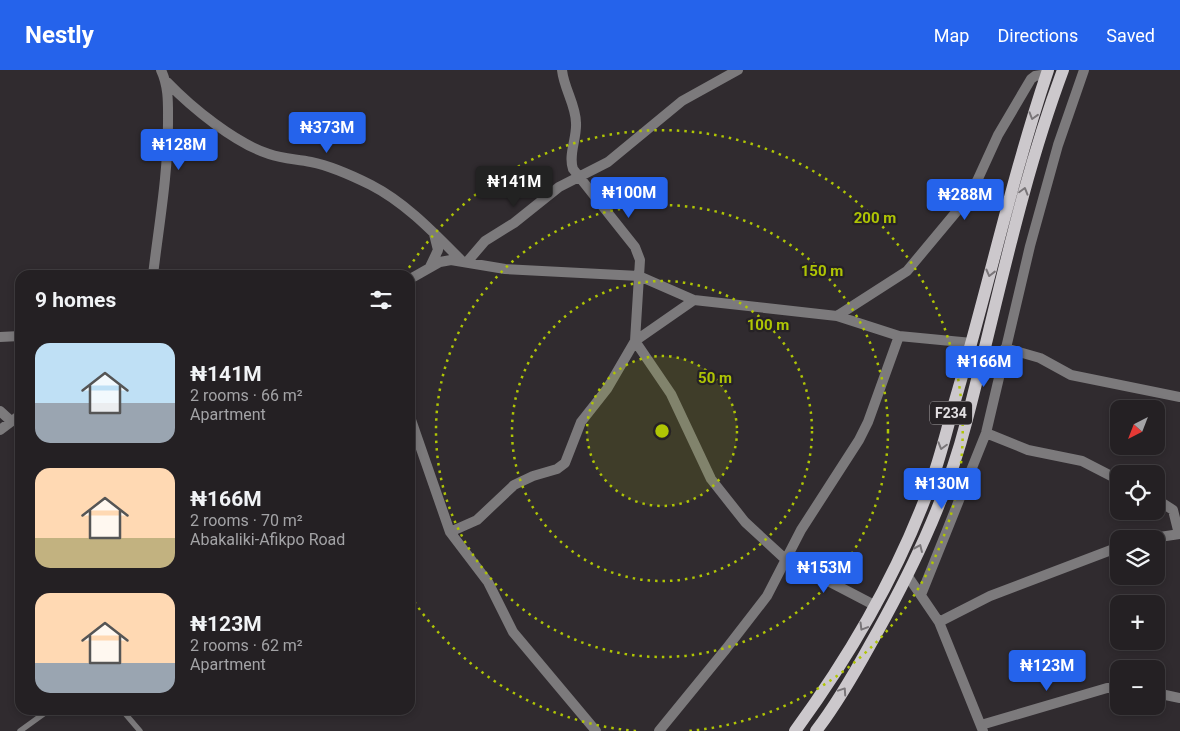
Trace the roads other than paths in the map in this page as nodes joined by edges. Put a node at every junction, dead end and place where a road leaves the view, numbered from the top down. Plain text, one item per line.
1 (162, 70) edge
2 (562, 70) edge
3 (738, 70) edge
4 (1063, 70) edge
5 (1084, 70) edge
6 (1048, 72) edge
7 (167, 82) junction
8 (579, 177) junction
9 (434, 233) junction
10 (464, 261) junction
11 (429, 268) junction
12 (154, 270) edge
13 (415, 276) edge
14 (638, 276) junction
15 (694, 300) junction
16 (837, 316) junction
17 (15, 336) edge
18 (899, 336) junction
19 (0, 337) edge
20 (636, 341) junction
21 (972, 343) junction
22 (1005, 348) junction
23 (1180, 397) edge
24 (0, 411) edge
25 (15, 418) edge
26 (11, 421) junction
27 (0, 430) edge
28 (415, 431) edge
29 (986, 434) junction
30 (1110, 475) edge
31 (1165, 505) edge
32 (450, 532) junction
33 (1180, 534) edge
34 (1165, 536) edge
35 (1110, 550) edge
36 (784, 558) junction
37 (907, 575) junction
38 (921, 596) junction
39 (876, 606) junction
40 (939, 622) junction
41 (1110, 688) edge
42 (1165, 695) edge
43 (1180, 698) edge
44 (42, 715) edge
45 (126, 715) edge
46 (982, 728) edge
47 (20, 731) edge
48 (140, 731) edge
49 (596, 731) edge
50 (659, 731) edge
51 (795, 731) edge
52 (816, 731) edge

1 - 7 street
2 - 8 street
3 - 8 street
37 -> 4 main road, F234
5 - 22 street
6 - 16 street
6 -> 21 main road, F234
7 - 9 street
7 - 12 street
8 - 10 street
8 - 14 street
9 - 10 street
9 - 11 street
10 - 11 street
10 - 14 street
11 - 13 street
14 - 15 street
14 - 20 street
15 - 16 street
15 - 20 street
16 - 18 street
17 - 19 street
18 - 21 street
18 - 36 street
20 - 32 street
20 - 36 street
21 -> 39 main road, F234
22 - 23 street
22 - 29 street
24 - 26 street
25 - 26 street
26 - 27 street
28 - 32 street
29 - 30 street
29 - 38 street
31 - 33 street
32 - 49 street
33 - 34 street
35 - 40 street
36 - 39 street
36 - 50 street
37 - 38 street
52 -> 37 main road, F234
38 - 40 street
39 -> 51 main road, F234
40 - 46 street
41 - 46 street
42 - 43 street
44 - 47 lane
45 - 48 lane

